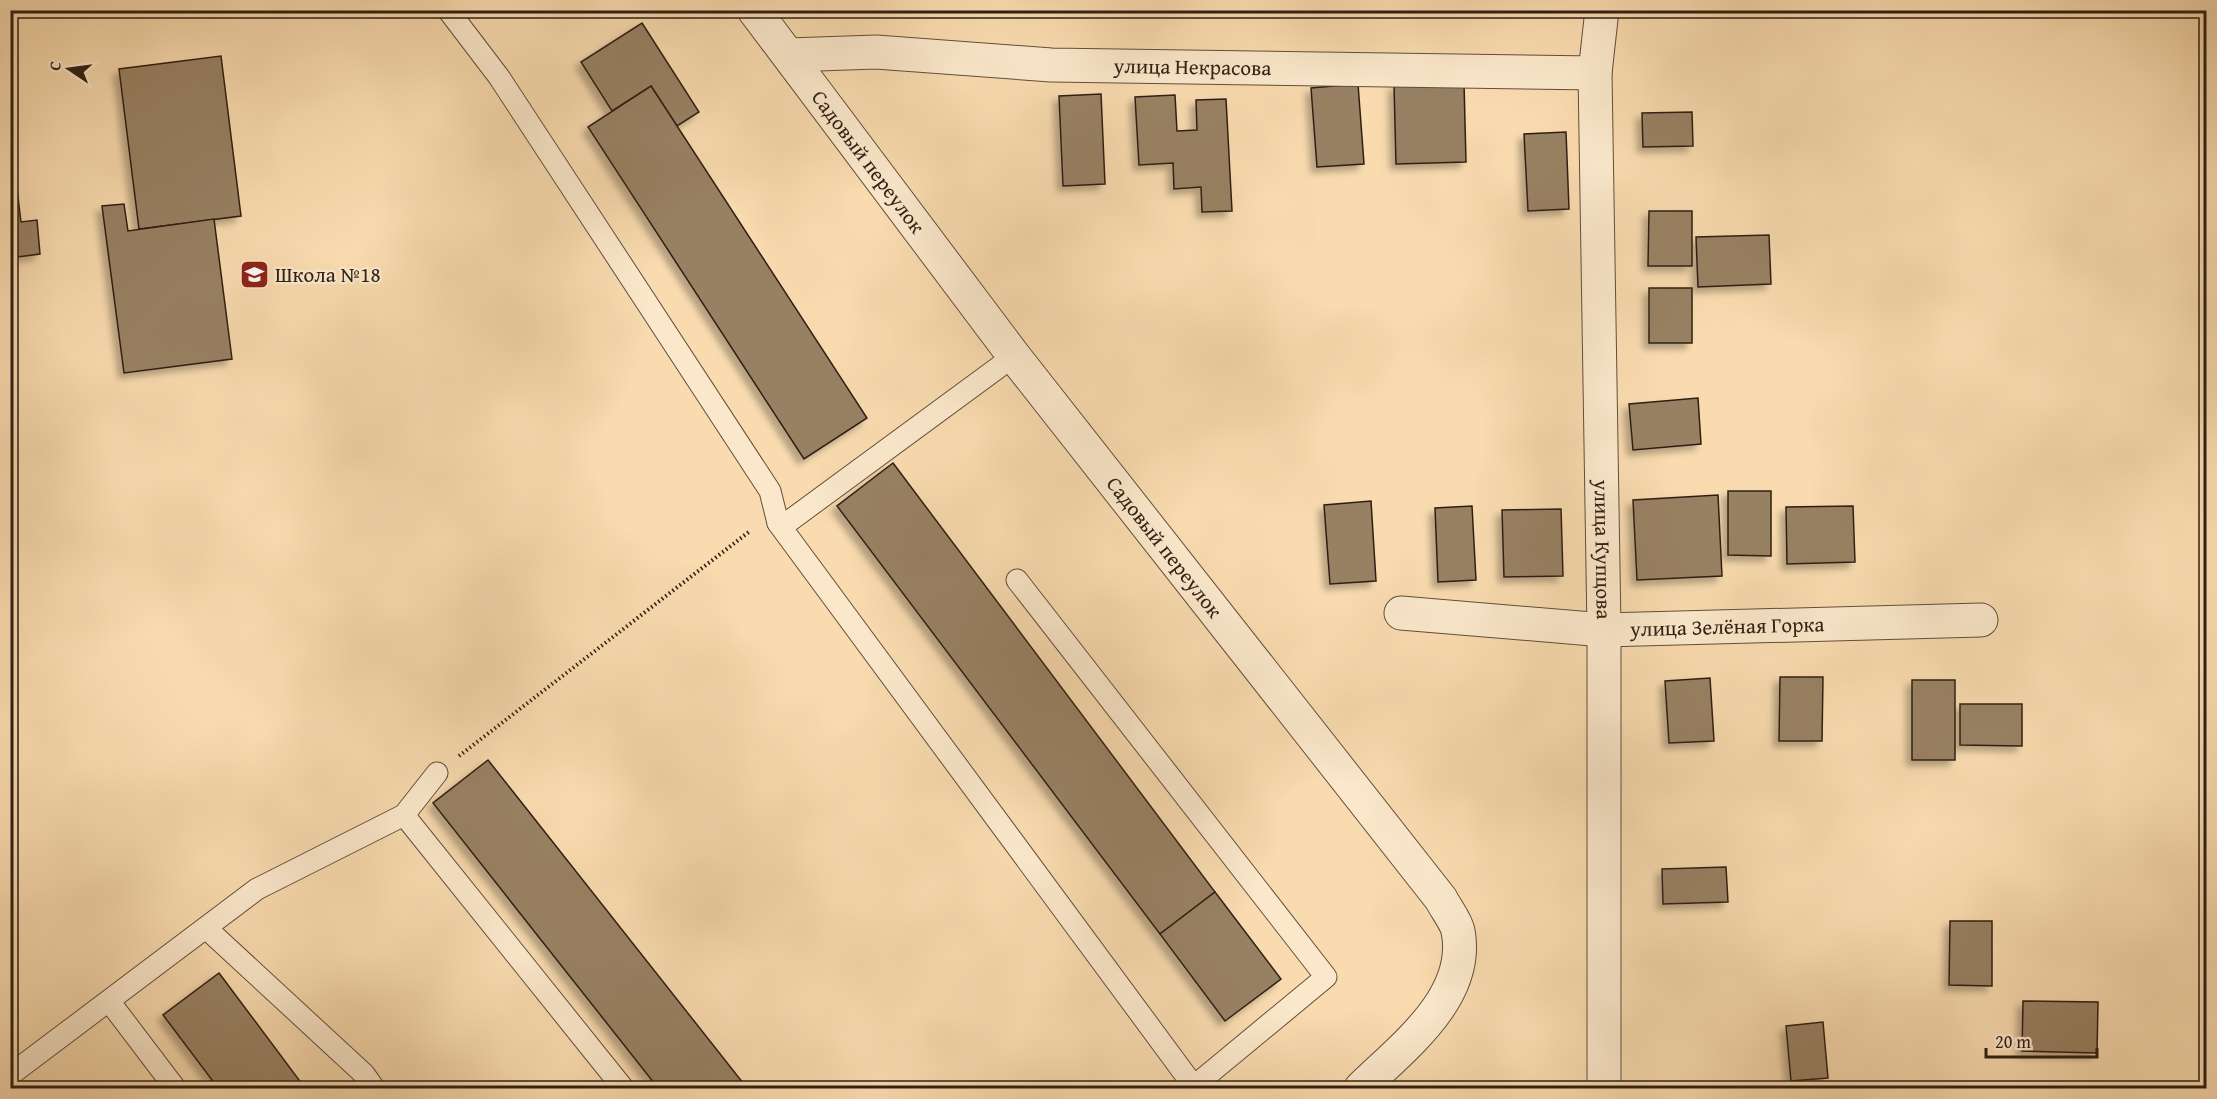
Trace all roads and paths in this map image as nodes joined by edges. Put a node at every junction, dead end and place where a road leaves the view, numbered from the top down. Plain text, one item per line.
1 (448, 10) edge
2 (754, 10) edge
3 (1602, 10) edge
4 (789, 55) junction
5 (1594, 73) junction
6 (1014, 356) junction
7 (776, 518) junction
8 (1017, 580) dead end
9 (1401, 613) dead end
10 (1981, 620) dead end
11 (1604, 630) junction
12 (437, 773) joint
13 (404, 815) junction
14 (206, 928) junction
15 (109, 1001) junction
16 (10, 1075) edge
17 (1194, 1088) edge
18 (175, 1089) edge
19 (374, 1089) edge
20 (623, 1089) edge
21 (1361, 1089) edge
22 (1604, 1089) edge

1 - 7 lane
2 - 4 street, Садовый переулок
3 - 5 street, улица Купцова
4 - 5 street, улица Некрасова
4 - 6 street, Садовый переулок
5 - 11 street, улица Купцова
6 - 7 lane
6 - 21 street, Садовый переулок
7 - 12 path
7 - 17 lane
8 - 17 lane
9 - 11 street, улица Зелёная Горка
10 - 11 street, улица Зелёная Горка
11 - 22 street, улица Купцова
12 - 13 lane
13 - 14 lane
13 - 20 lane
14 - 15 lane
14 - 19 lane
15 - 16 lane
15 - 18 lane

